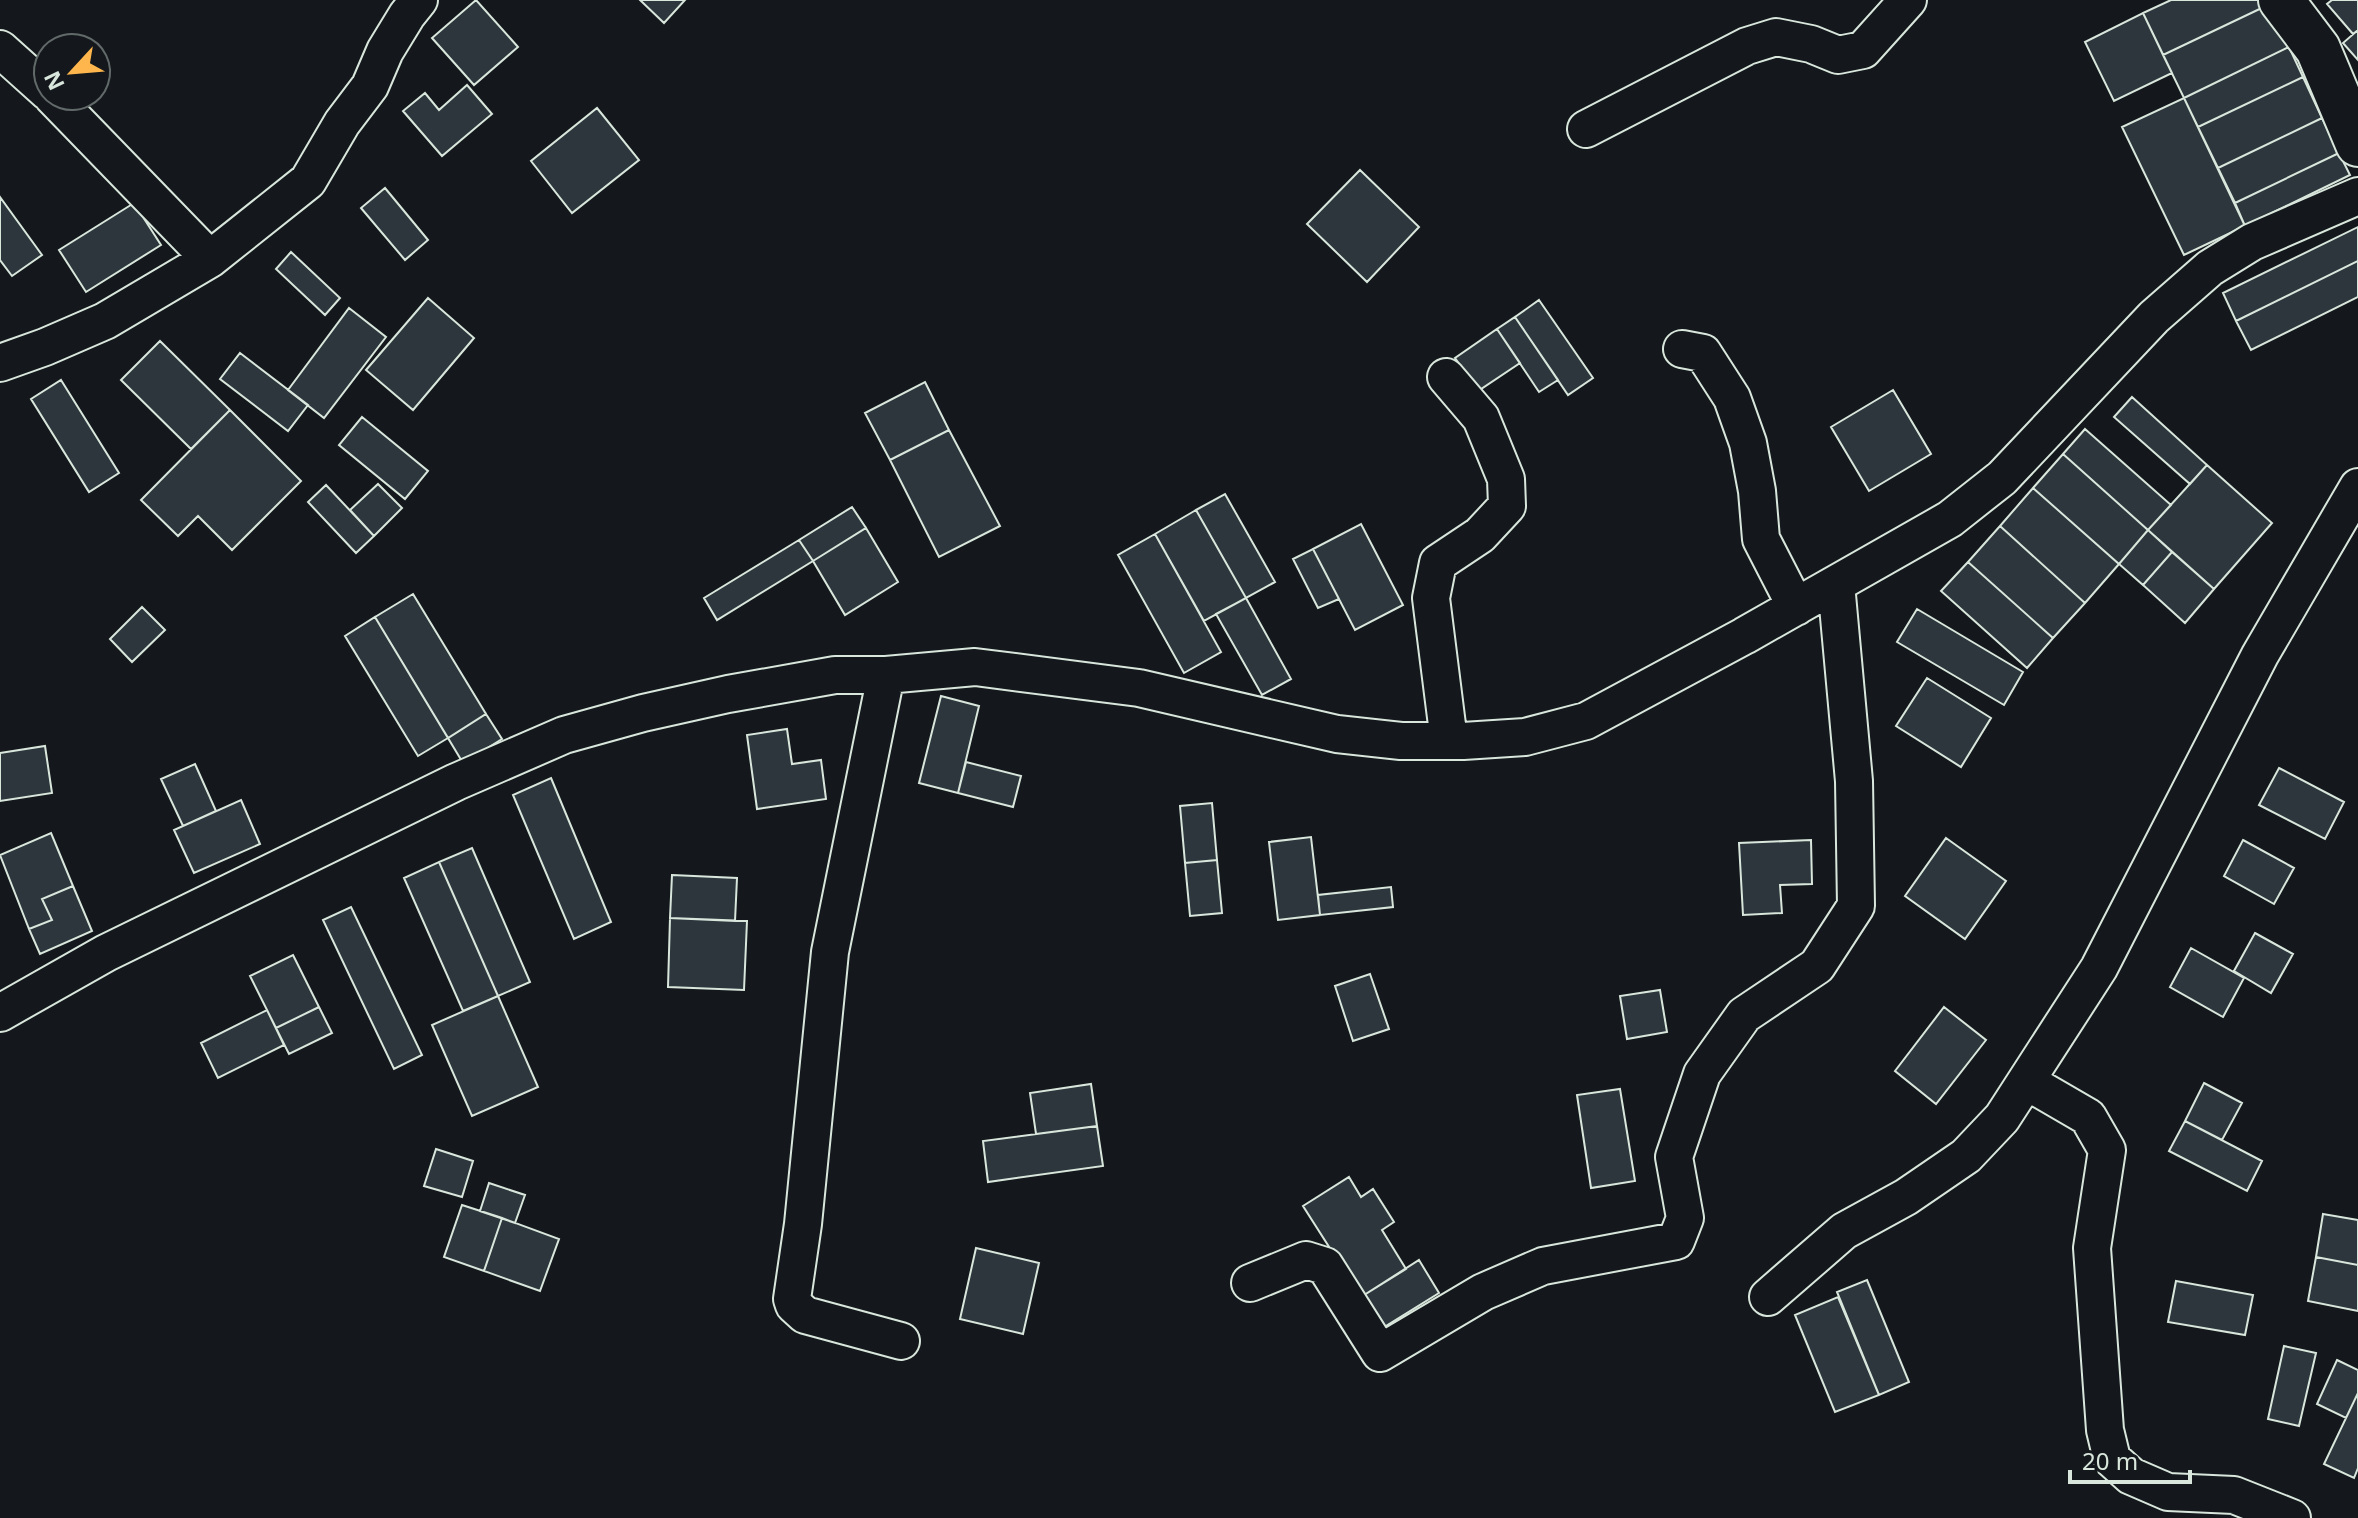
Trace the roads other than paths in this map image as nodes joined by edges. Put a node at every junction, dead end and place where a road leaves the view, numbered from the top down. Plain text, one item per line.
1 (419, 0) edge
2 (1908, 0) edge
3 (2281, 0) edge
4 (0, 49) edge
5 (32, 78) edge
6 (67, 112) edge
7 (1586, 129) dead end
8 (2358, 144) edge
9 (2358, 196) edge
10 (210, 259) junction
11 (1682, 349) dead end
12 (0, 363) edge
13 (1446, 377) dead end
14 (2358, 487) edge
15 (1836, 584) junction
16 (1796, 607) junction
17 (886, 675) junction
18 (1449, 741) junction
19 (0, 1013) edge
20 (2026, 1081) junction
21 (1250, 1283) dead end
22 (1768, 1297) dead end
23 (901, 1341) dead end
24 (2292, 1518) edge

1 - 10 street
2 - 7 street
3 - 8 main road
4 - 5 street
6 - 10 street
9 - 15 street
10 - 12 street
11 - 16 street
13 - 18 street
14 - 20 street
15 - 16 street
15 - 21 street
16 - 18 street
17 - 18 street
17 - 19 street
17 - 23 street
20 - 22 street
20 - 24 street

